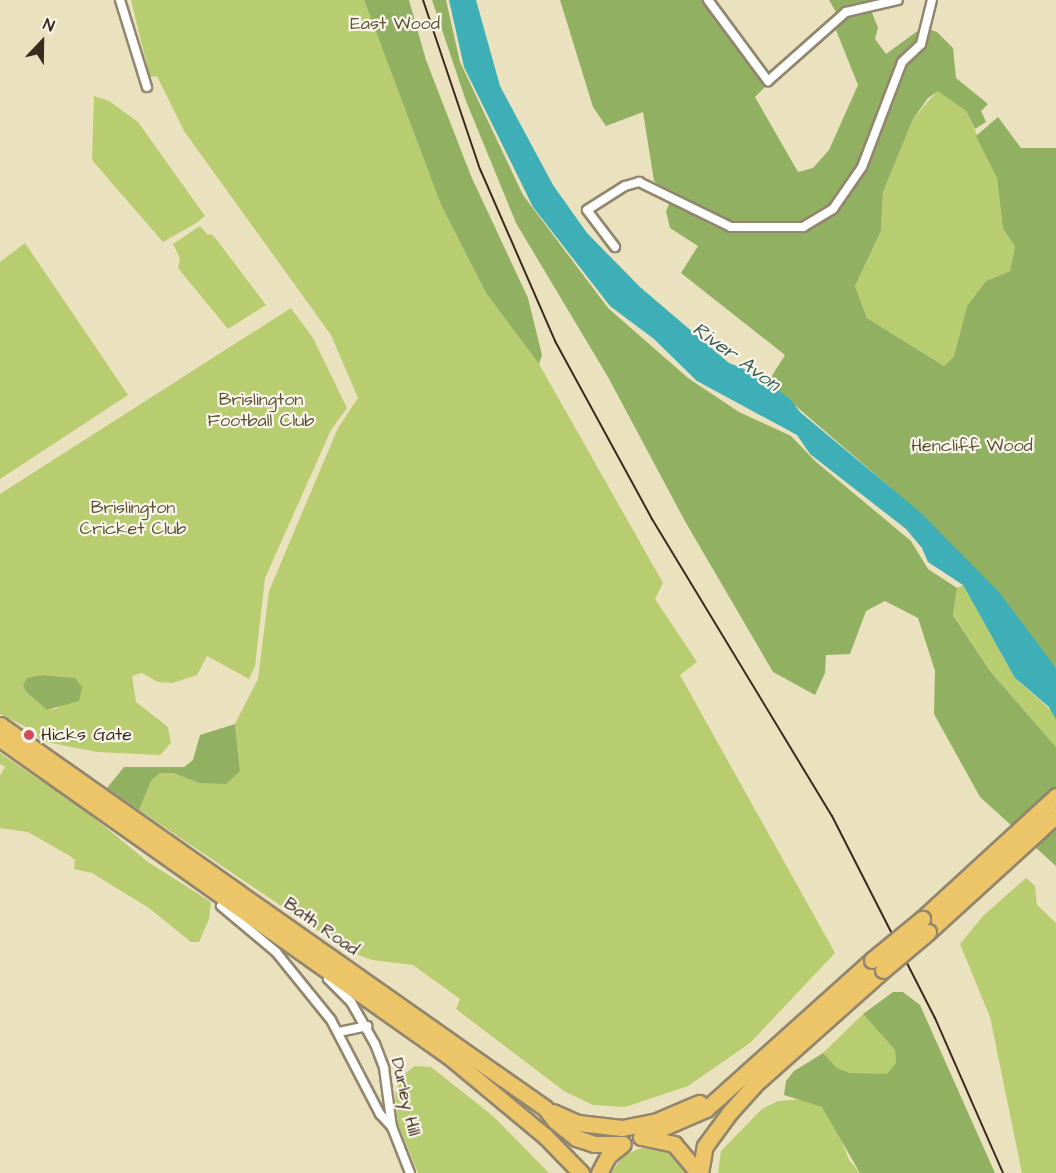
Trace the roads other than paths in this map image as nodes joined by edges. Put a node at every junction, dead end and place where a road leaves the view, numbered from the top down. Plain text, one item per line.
1 (120, 0) edge
2 (708, 0) edge
3 (898, 0) edge
4 (932, 0) edge
5 (147, 87) dead end
6 (615, 247) dead end
7 (0, 724) edge
8 (0, 739) edge
9 (49, 767) junction
10 (1056, 796) edge
11 (1056, 815) edge
12 (1013, 844) junction
13 (221, 906) dead end
14 (296, 950) junction
15 (877, 965) junction
16 (367, 1026) junction
17 (339, 1032) junction
18 (775, 1048) junction
19 (545, 1108) junction
20 (392, 1127) junction
21 (641, 1137) junction
22 (622, 1144) junction
23 (410, 1173) edge
24 (581, 1173) edge
25 (599, 1173) edge
26 (699, 1173) edge

1 - 5 street
2 - 3 street
4 - 6 street
7 - 9 highway, Bath Road
8 - 9 highway, Bath Road
9 - 14 highway, Bath Road
9 - 19 highway, Bath Road
10 - 12 highway
11 - 12 highway
12 - 15 highway, bridge
13 - 17 street
14 - 16 street, Durley Hill
14 - 24 highway, Bath Road
15 - 18 highway
15 - 26 highway
16 - 17 street
16 - 20 street, Durley Hill
17 - 20 street
18 - 19 highway
18 - 21 highway
19 - 22 highway, Bath Road
20 - 23 street, Durley Hill
21 - 22 highway
21 - 26 highway
22 - 25 highway

